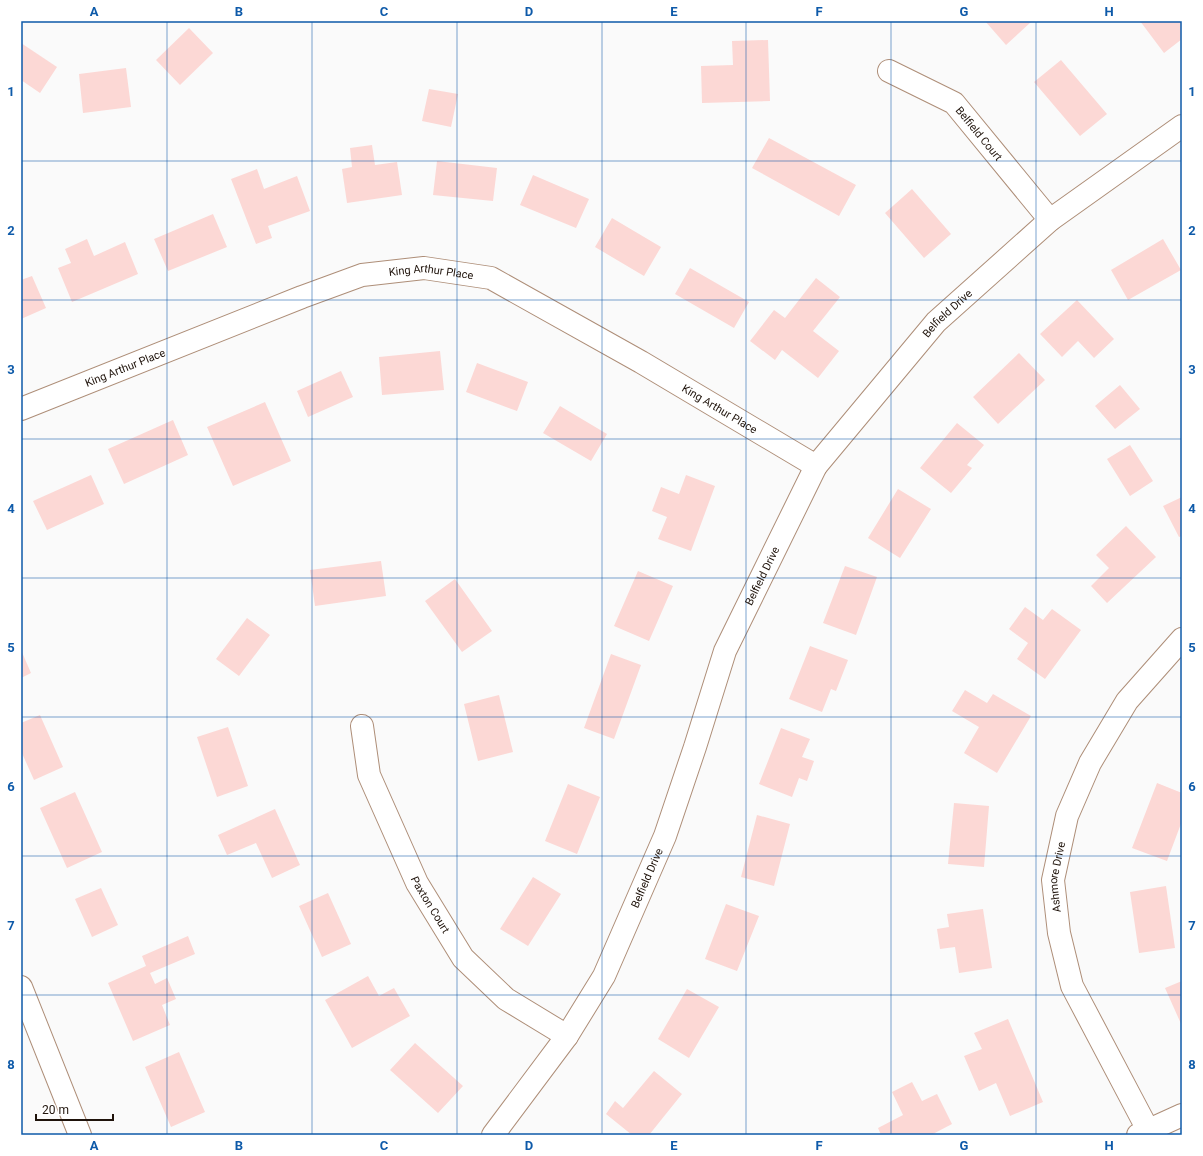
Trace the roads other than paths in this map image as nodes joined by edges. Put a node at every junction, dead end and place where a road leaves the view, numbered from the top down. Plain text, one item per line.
1 (889, 71) dead end
2 (1182, 126) edge
3 (1050, 220) junction
4 (21, 409) edge
5 (816, 466) junction
6 (1182, 639) edge
7 (362, 726) dead end
8 (21, 987) edge
9 (567, 1036) junction
10 (1182, 1114) edge
11 (1143, 1133) edge
12 (80, 1135) edge
13 (493, 1135) edge

1 - 3 street, Belfield Court
2 - 3 street, Belfield Drive
3 - 5 street, Belfield Drive
4 - 5 street, King Arthur Place
5 - 9 street, Belfield Drive
6 - 11 street, Ashmore Drive
7 - 9 street, Paxton Court
8 - 12 street
9 - 13 street, Belfield Drive
10 - 11 street

